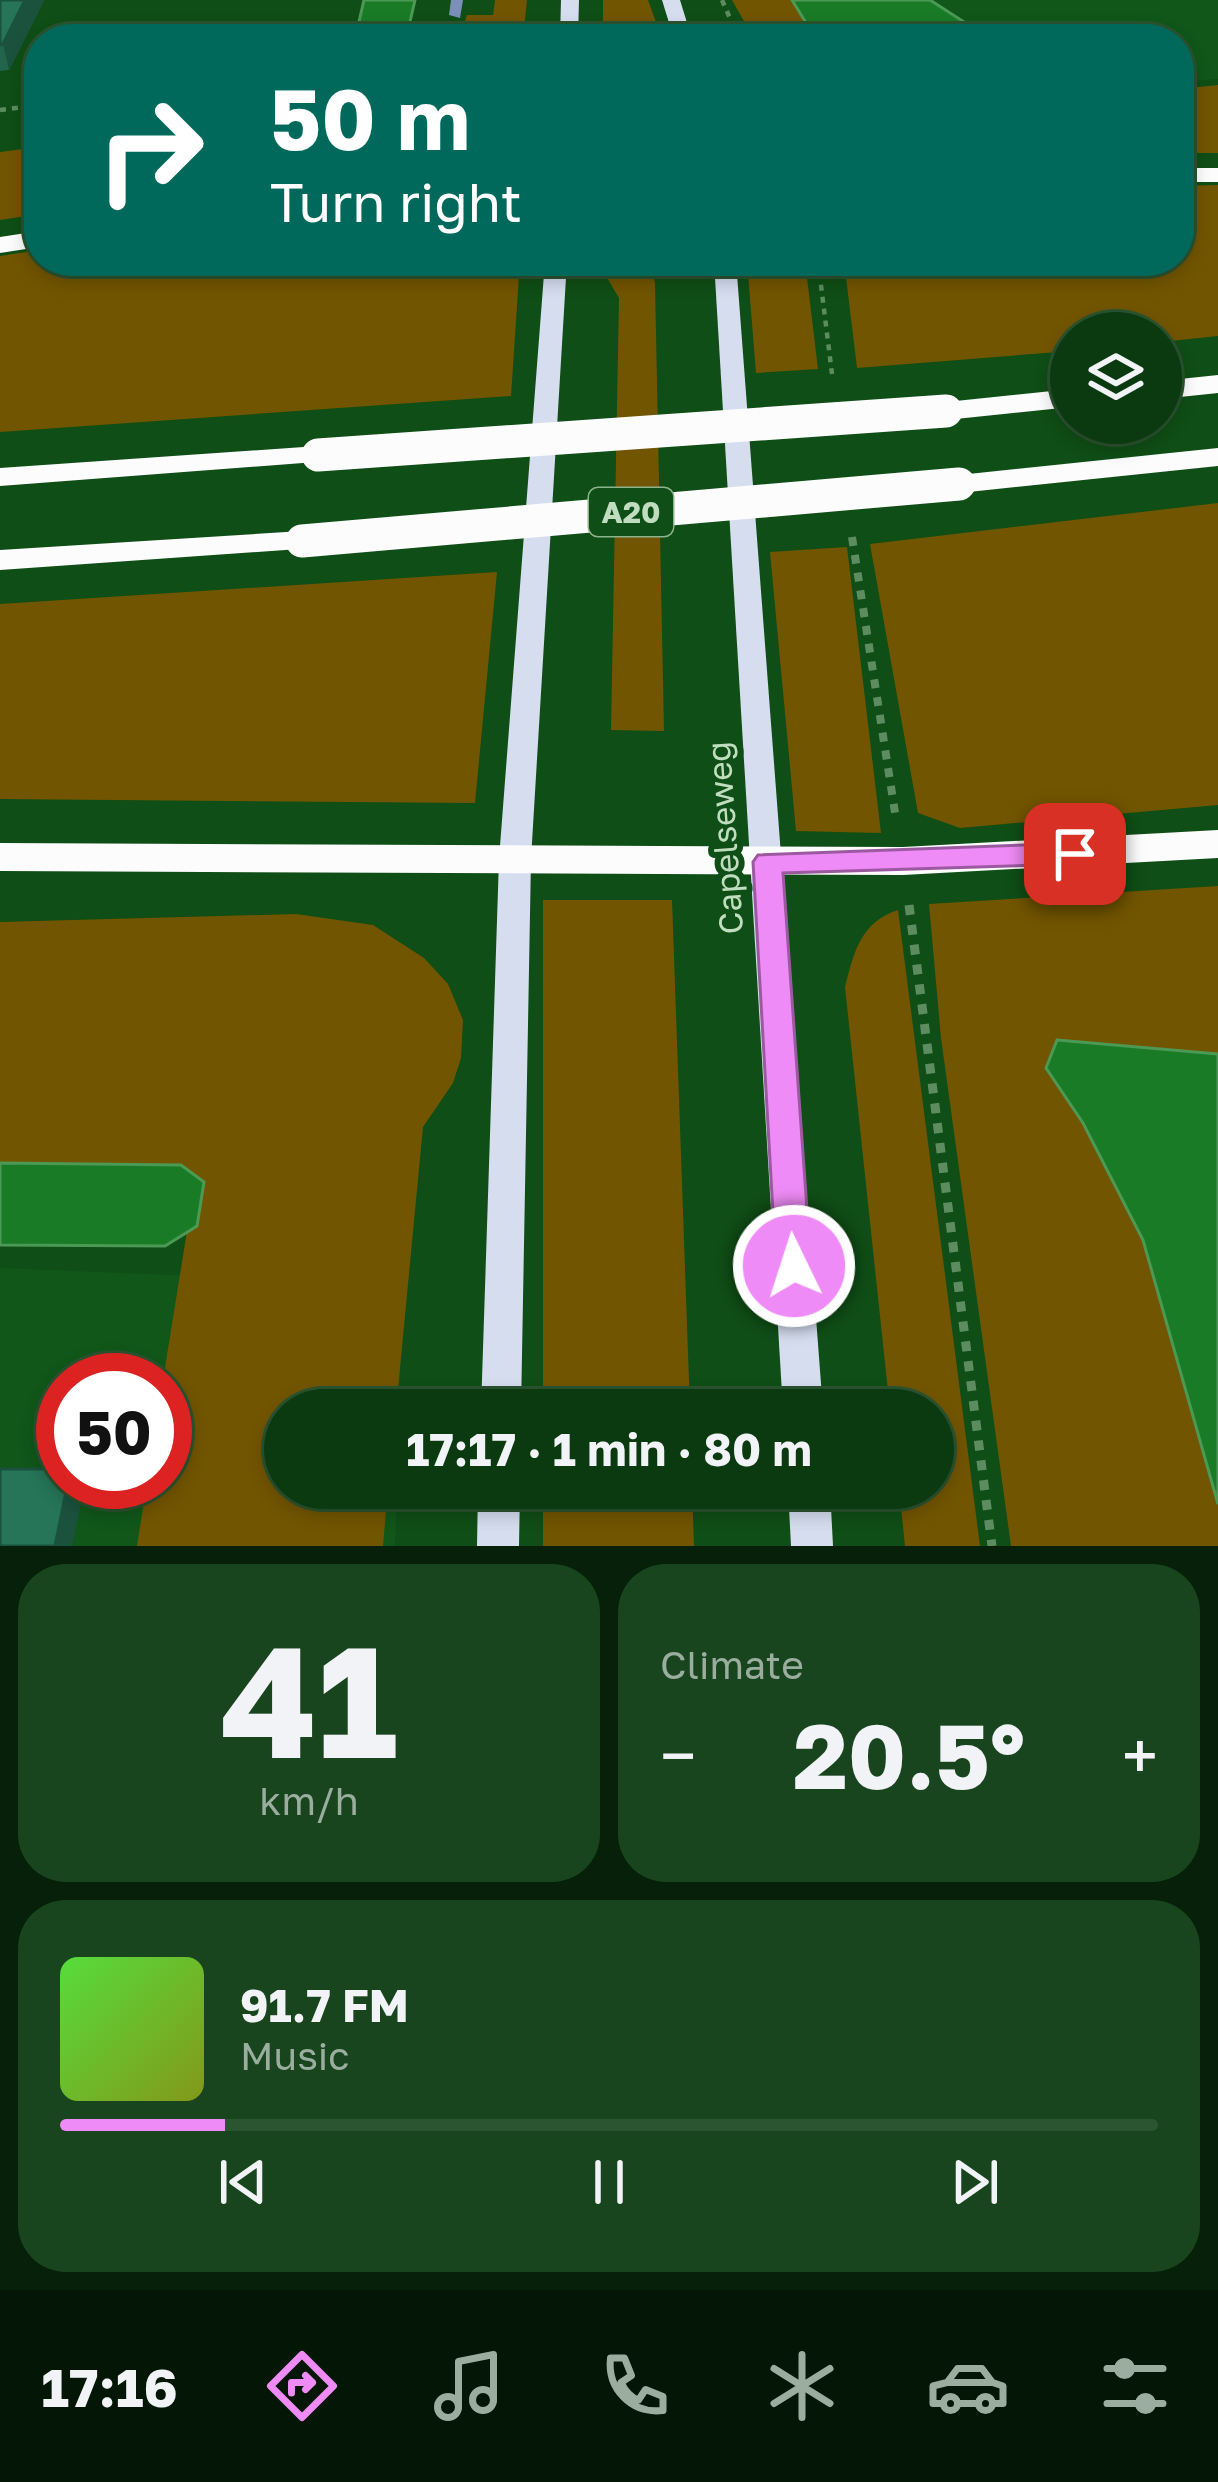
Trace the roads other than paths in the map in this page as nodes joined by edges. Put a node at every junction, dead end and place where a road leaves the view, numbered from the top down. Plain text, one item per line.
1 (555, 276) edge
2 (726, 276) edge
3 (1218, 384) edge
4 (1182, 388) edge
5 (1050, 400) edge
6 (1218, 457) edge
7 (0, 477) edge
8 (0, 560) edge
9 (1218, 844) edge
10 (0, 857) edge
11 (515, 859) junction
12 (768, 862) junction
13 (502, 1389) edge
14 (802, 1389) edge
15 (499, 1509) edge
16 (809, 1509) edge
17 (498, 1546) edge
18 (812, 1546) edge

1 - 11 main road
2 - 12 main road, Capelseweg
3 - 4 highway
5 - 7 highway, bridge
6 - 8 highway, A20, bridge
9 - 12 highway
10 - 11 highway
11 - 12 highway
11 - 13 main road
12 - 14 main road, Capelseweg
15 - 17 main road
16 - 18 main road

